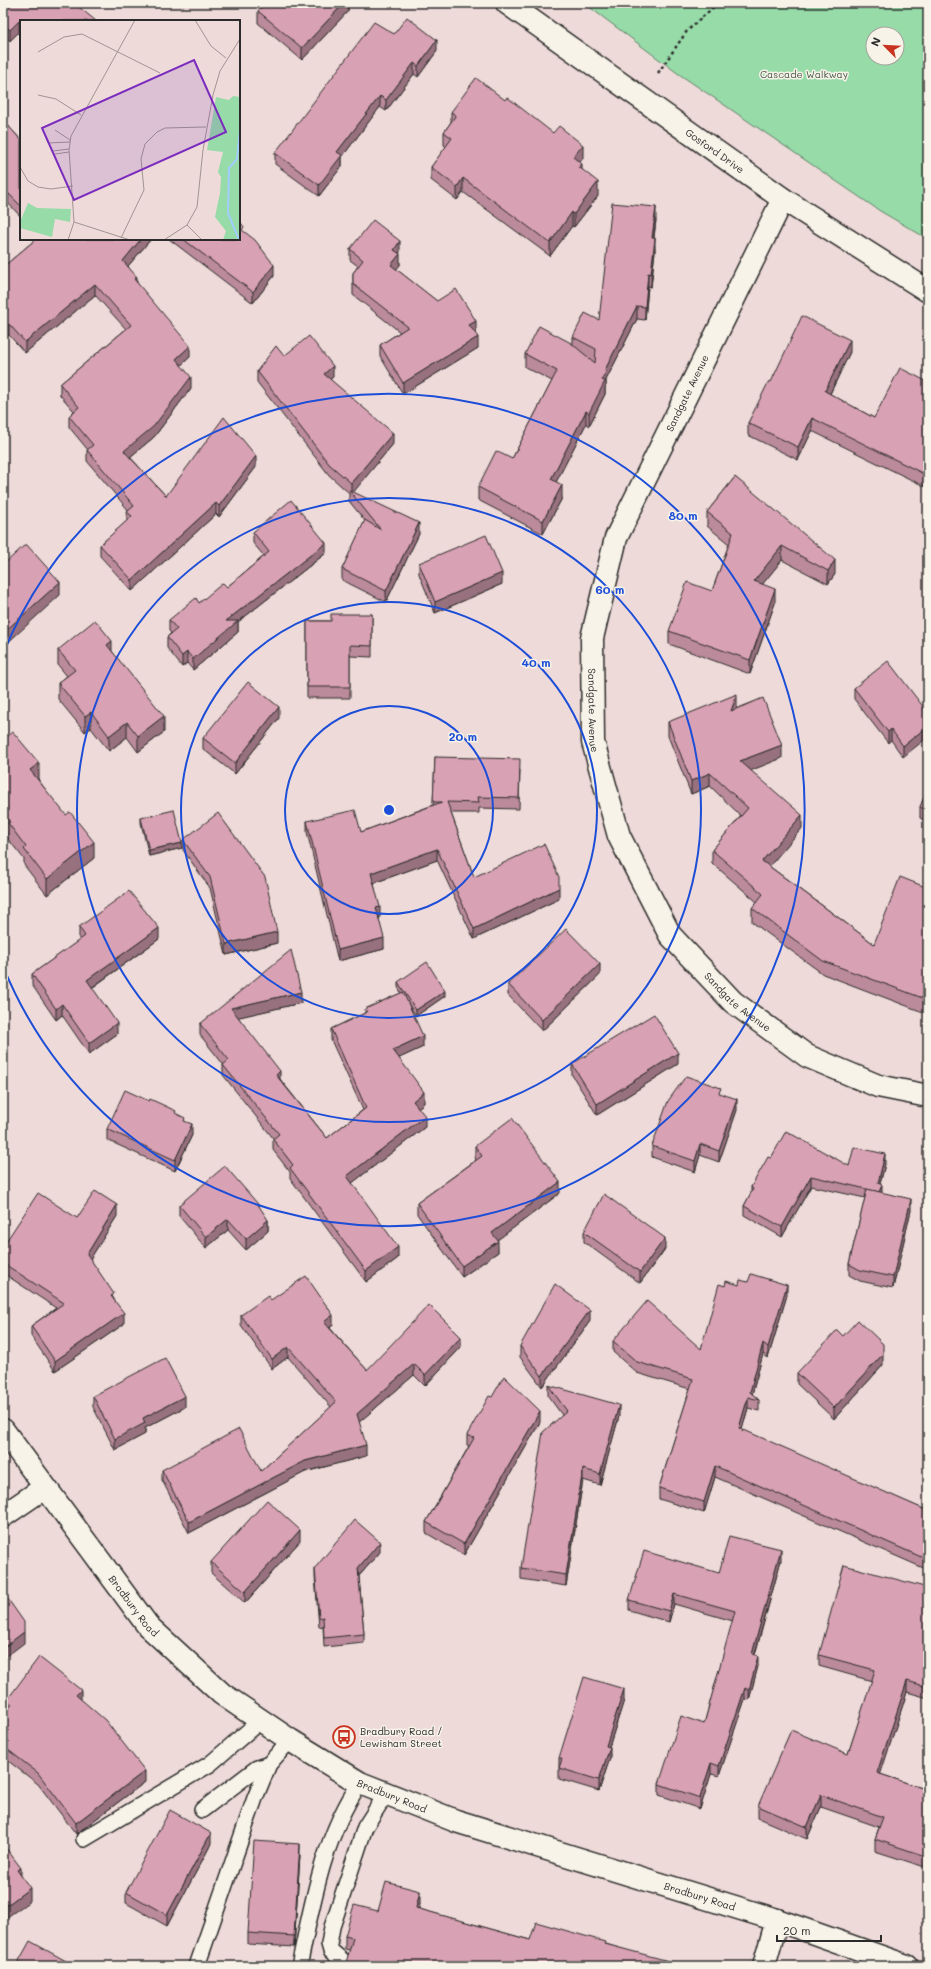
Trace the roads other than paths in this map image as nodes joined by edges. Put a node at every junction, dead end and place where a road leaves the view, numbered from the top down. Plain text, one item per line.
1 (507, 3) edge
2 (783, 199) junction
3 (928, 291) edge
4 (928, 1096) edge
5 (3, 1430) edge
6 (44, 1488) junction
7 (3, 1516) edge
8 (261, 1720) junction
9 (290, 1740) junction
10 (269, 1764) junction
11 (360, 1783) junction
12 (386, 1794) junction
13 (202, 1810) dead end
14 (84, 1840) dead end
15 (777, 1920) junction
16 (342, 1960) dead end
17 (300, 1962) dead end
18 (197, 1966) edge
19 (764, 1966) edge
20 (907, 1966) edge

1 - 2 street, Gosford Drive
2 - 3 street, Gosford Drive
2 - 4 street, Sandgate Avenue
5 - 6 street, Bradbury Road
6 - 7 street
6 - 8 street, Bradbury Road
8 - 9 street, Bradbury Road
8 - 14 lane
9 - 10 lane
9 - 11 street, Bradbury Road
10 - 13 lane
10 - 18 lane
11 - 12 street, Bradbury Road
11 - 17 lane
12 - 15 street, Bradbury Road
12 - 16 lane
15 - 19 street
15 - 20 street, Bradbury Road

